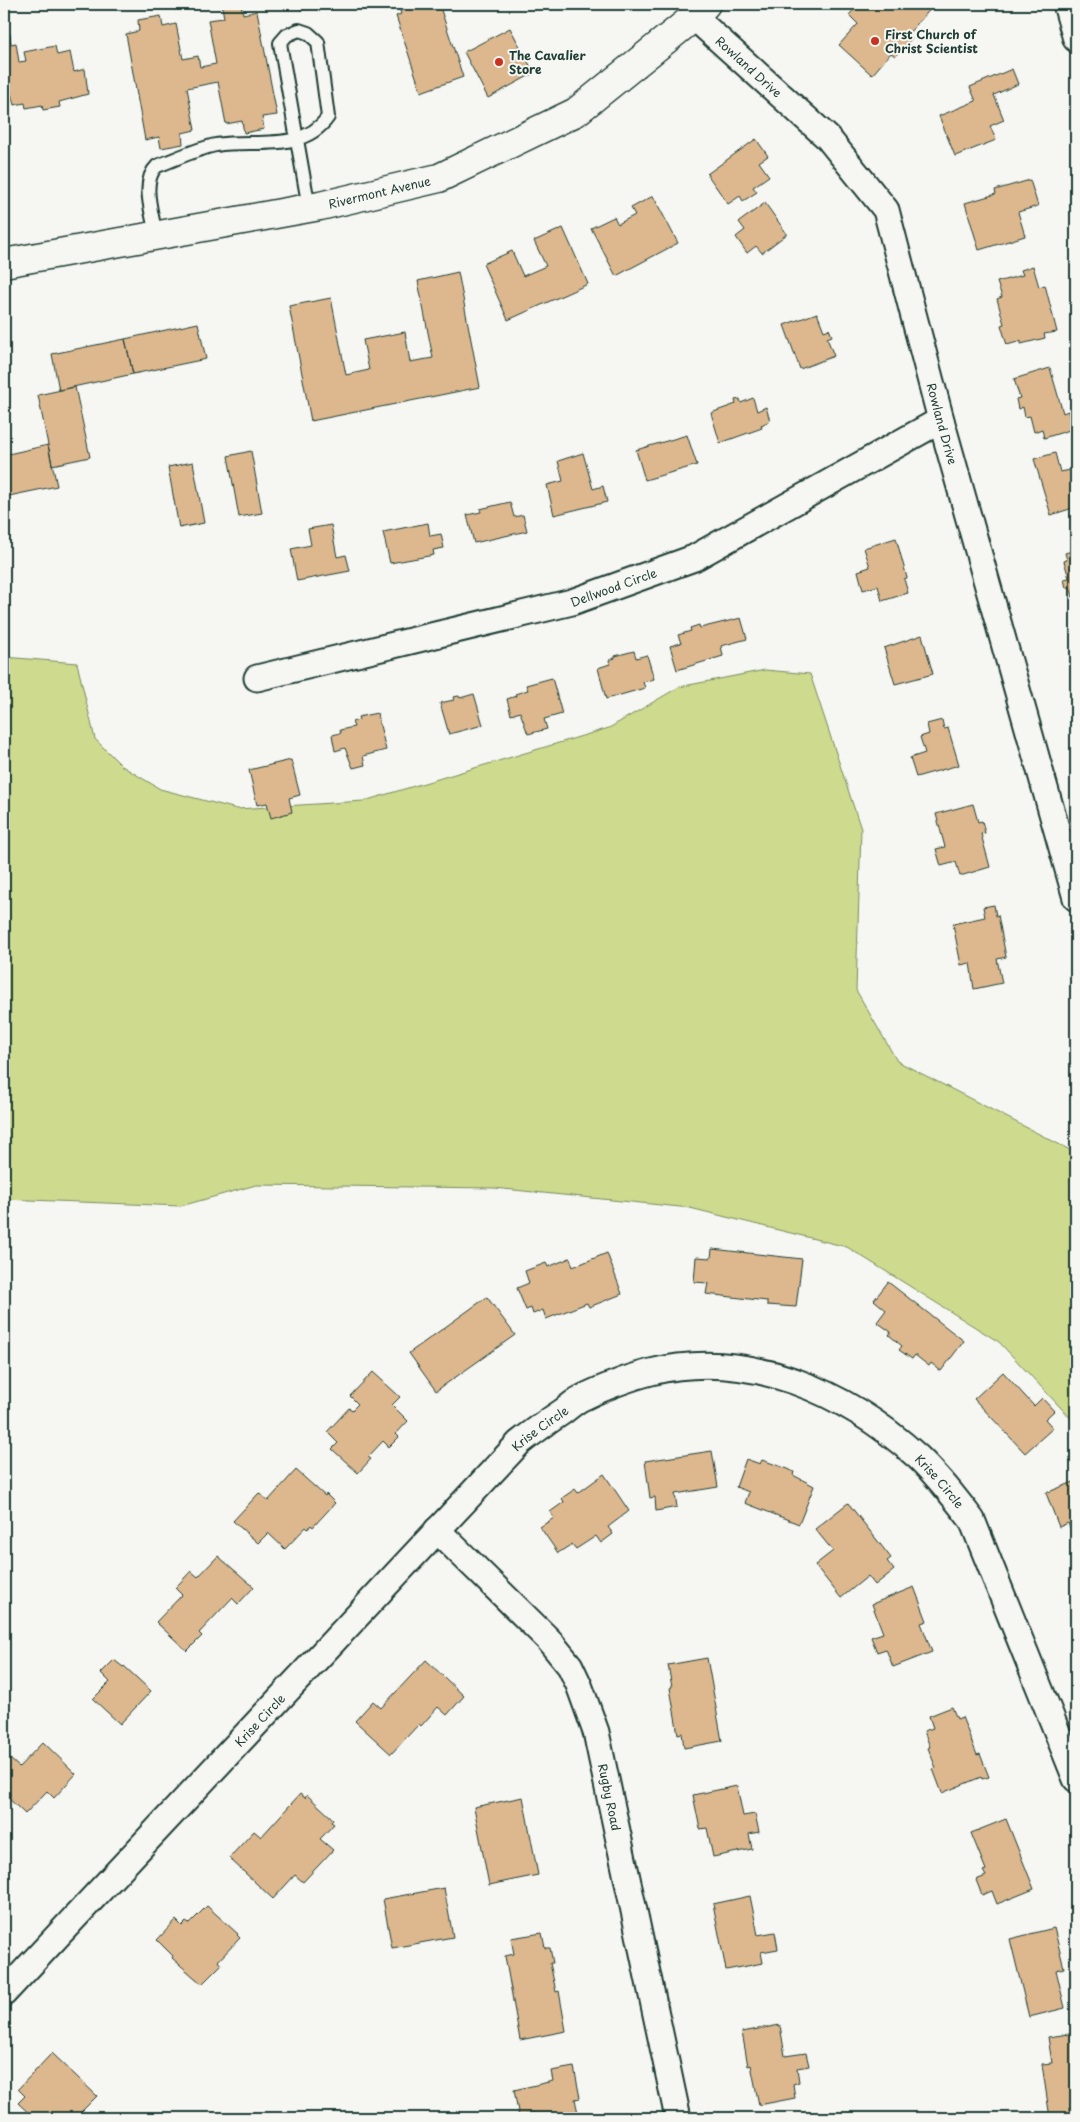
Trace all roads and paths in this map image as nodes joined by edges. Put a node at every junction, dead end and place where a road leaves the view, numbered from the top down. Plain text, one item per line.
1 (1066, 4) edge
2 (700, 10) edge
3 (1076, 39) edge
4 (298, 140) junction
5 (309, 208) junction
6 (156, 236) junction
7 (4, 263) edge
8 (941, 420) junction
9 (257, 678) dead end
10 (1076, 898) edge
11 (437, 1530) junction
12 (1076, 1779) edge
13 (4, 1993) edge
14 (678, 2118) edge

1 - 3 street
2 - 5 main road, Rivermont Avenue
2 - 8 street, Rowland Drive
4 - 4 lane
4 - 5 lane
4 - 6 lane
5 - 6 main road, Rivermont Avenue
6 - 7 main road, Rivermont Avenue
8 - 9 street, Dellwood Circle
8 - 10 street, Rowland Drive
11 - 12 street, Krise Circle
11 - 13 street, Krise Circle
11 - 14 street, Rugby Road

